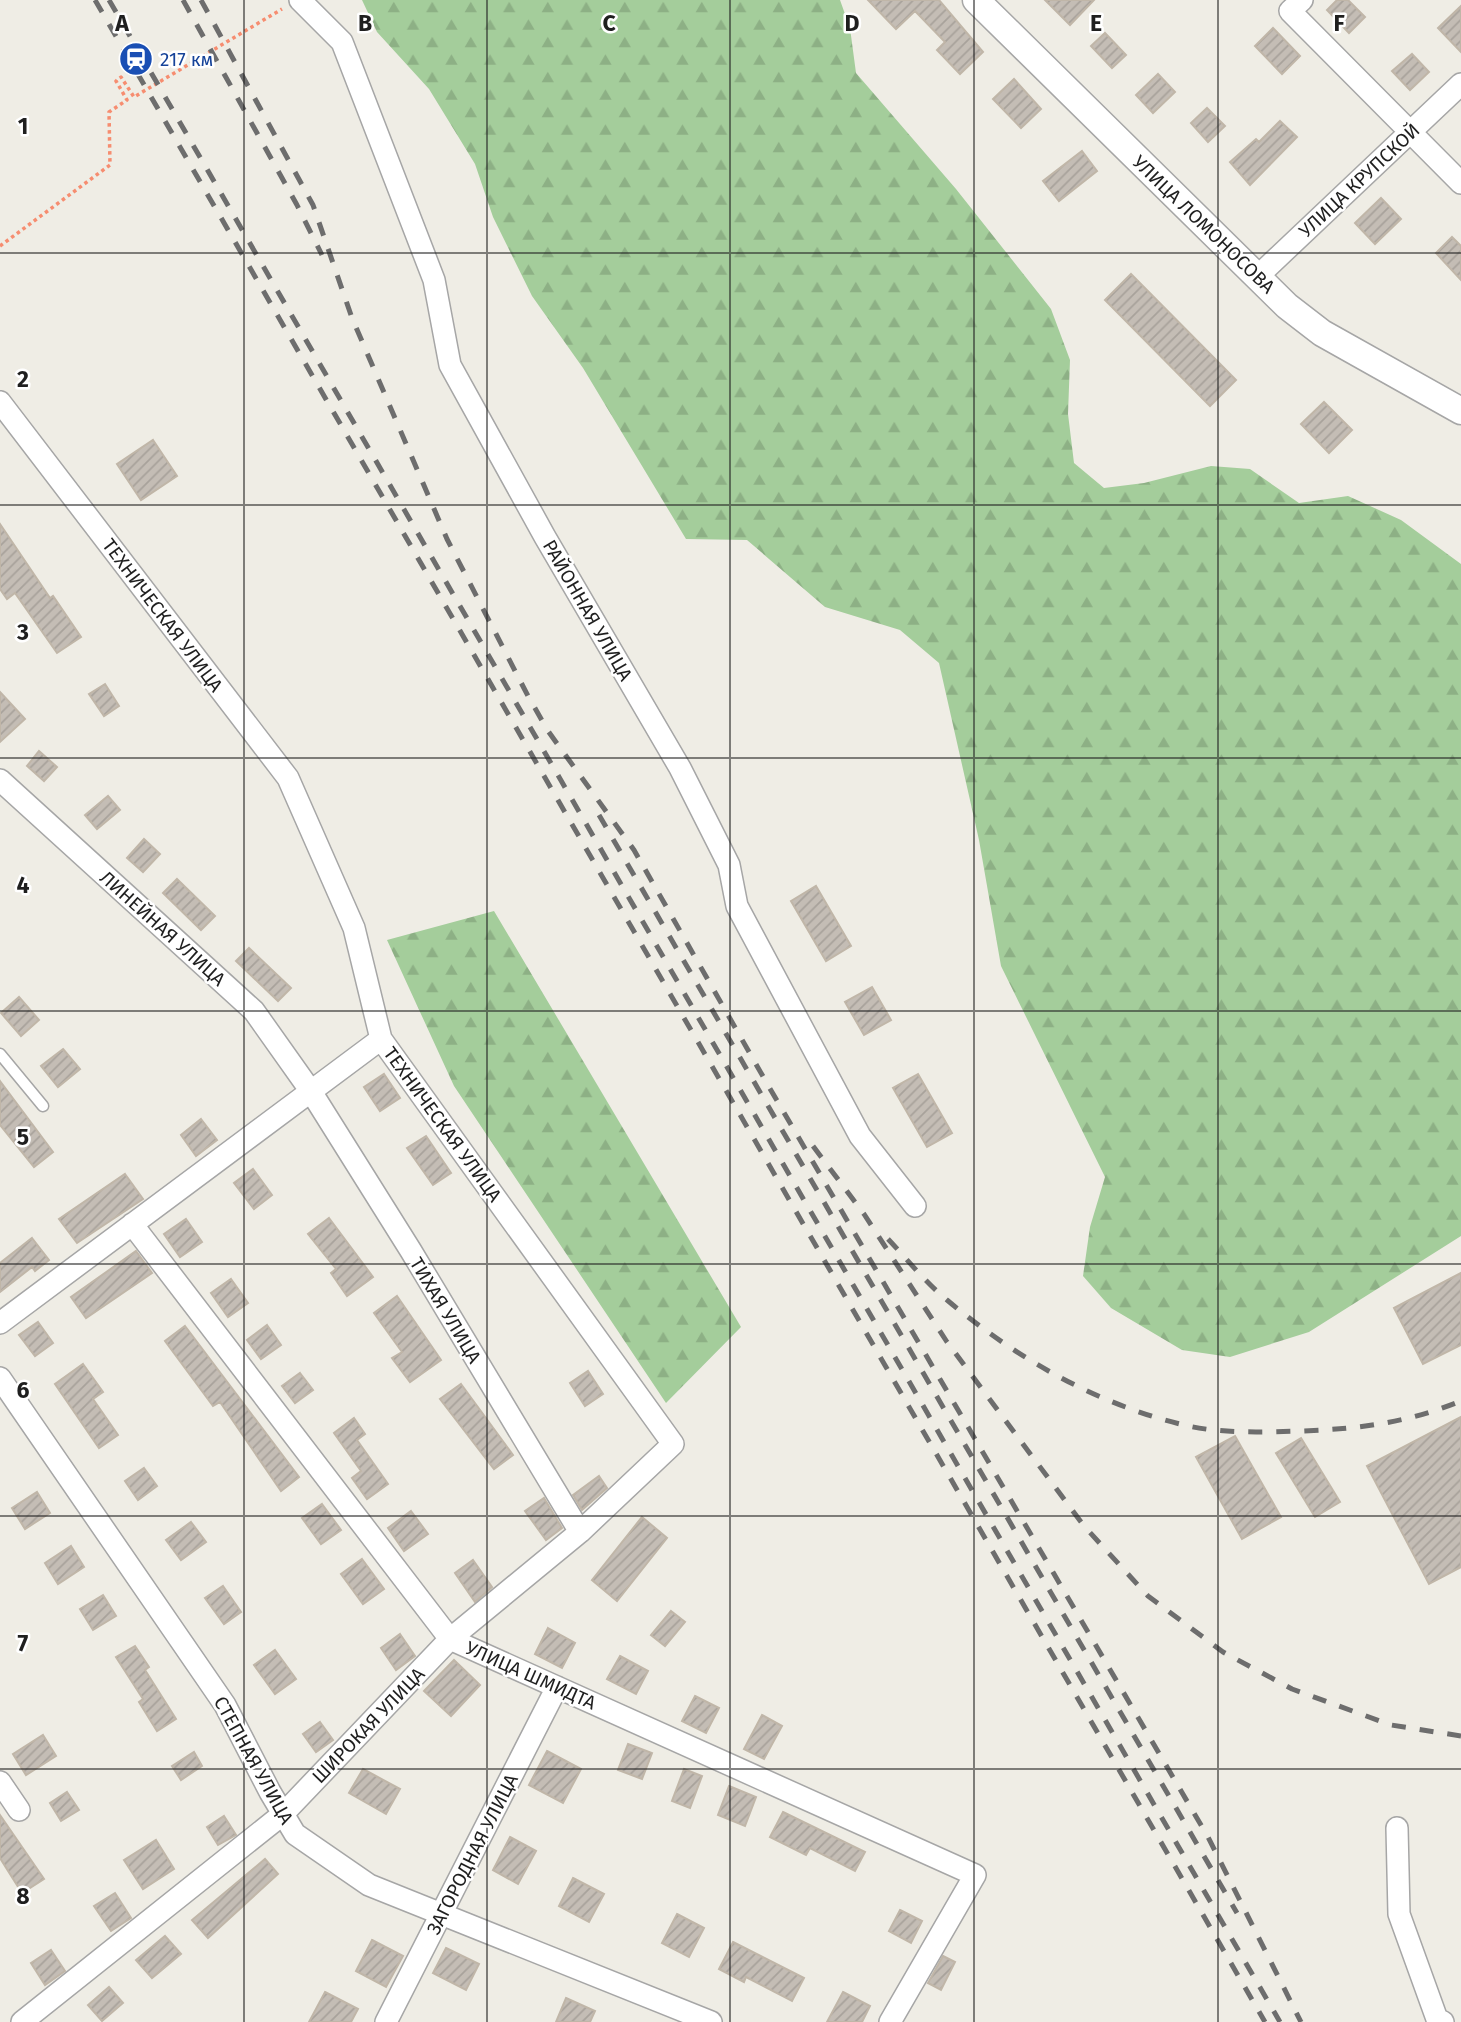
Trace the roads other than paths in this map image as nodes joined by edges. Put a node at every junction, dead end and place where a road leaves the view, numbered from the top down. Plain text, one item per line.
1 (979, 1) edge
2 (293, 4) edge
3 (1296, 6) edge
4 (1461, 84) edge
5 (1410, 132) junction
6 (1461, 183) edge
7 (1256, 277) junction
8 (0, 402) edge
9 (1461, 411) edge
10 (0, 780) edge
11 (382, 1039) junction
12 (0, 1054) edge
13 (310, 1090) junction
14 (43, 1106) dead end
15 (915, 1206) dead end
16 (132, 1224) junction
17 (0, 1322) edge
18 (0, 1378) edge
19 (673, 1444) joint
20 (580, 1532) junction
21 (450, 1639) junction
22 (557, 1687) junction
23 (0, 1782) edge
24 (19, 1810) dead end
25 (283, 1814) junction
26 (1397, 1828) dead end
27 (441, 1914) junction
28 (22, 2022) edge
29 (386, 2022) edge
30 (711, 2022) edge
31 (890, 2022) edge
32 (1443, 2022) edge

1 - 7 street, УЛИЦА ЛОМОНОСОВА
2 - 15 street, РАЙОННАЯ УЛИЦА
3 - 5 street
4 - 5 street, УЛИЦА КРУПСКОЙ
5 - 6 street
5 - 7 street, УЛИЦА КРУПСКОЙ
7 - 9 street, УЛИЦА ЛОМОНОСОВА
8 - 11 street, ТЕХНИЧЕСКАЯ УЛИЦА
10 - 13 street, ЛИНЕЙНАЯ УЛИЦА
11 - 13 street
11 - 19 street, ТЕХНИЧЕСКАЯ УЛИЦА
12 - 14 lane
13 - 16 street
13 - 20 street, ТИХАЯ УЛИЦА
16 - 17 street
16 - 21 street, УЛИЦА ШМИДТА
18 - 25 street, СТЕПНАЯ УЛИЦА
19 - 20 street, ШИРОКАЯ УЛИЦА
20 - 21 street, ШИРОКАЯ УЛИЦА
21 - 22 street, УЛИЦА ШМИДТА
21 - 25 street, ШИРОКАЯ УЛИЦА
22 - 27 street, ЗАГОРОДНАЯ УЛИЦА
22 - 31 street, УЛИЦА ШМИДТА
23 - 24 street
25 - 27 street, СТЕПНАЯ УЛИЦА
25 - 28 street, ШИРОКАЯ УЛИЦА
26 - 32 street
27 - 29 street, ЗАГОРОДНАЯ УЛИЦА
27 - 30 street, СТЕПНАЯ УЛИЦА

